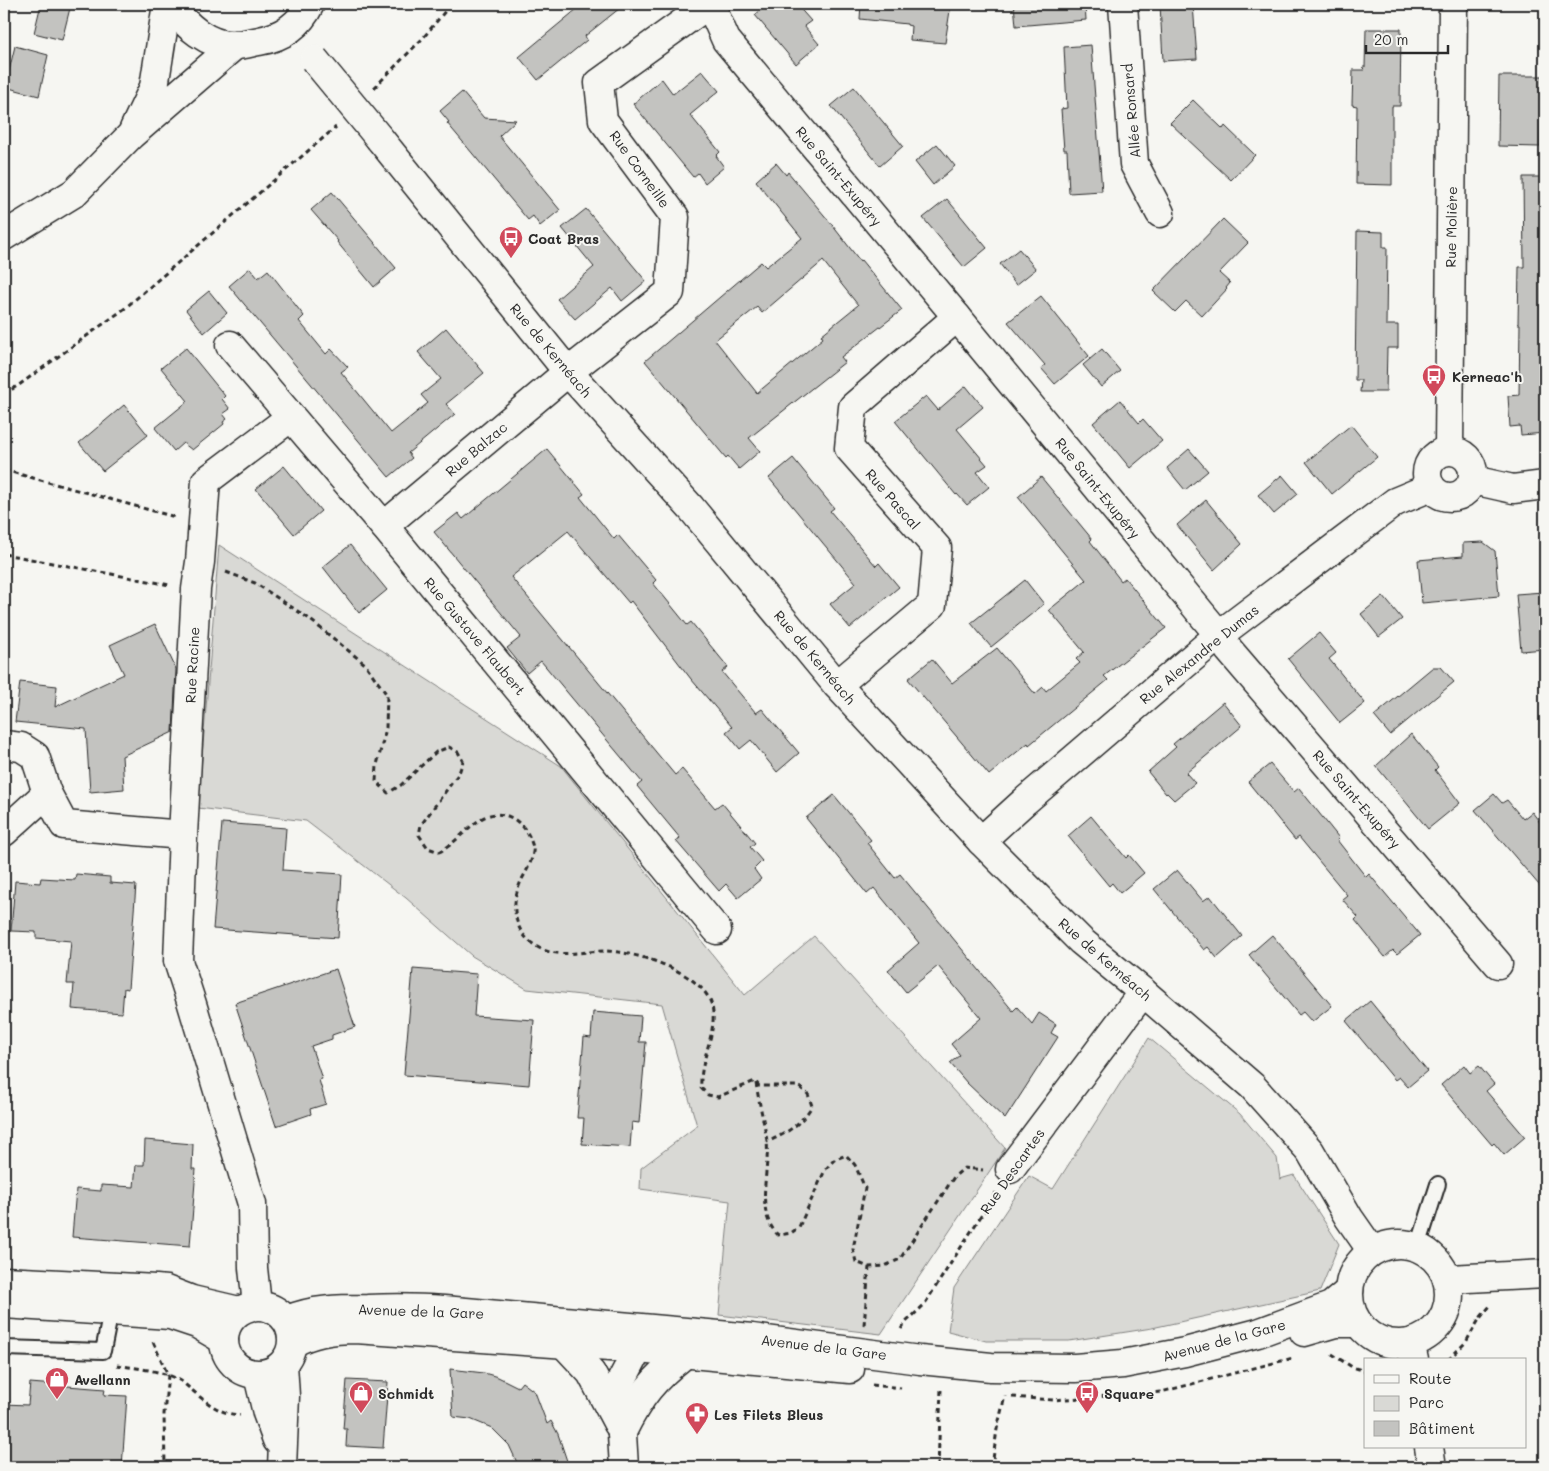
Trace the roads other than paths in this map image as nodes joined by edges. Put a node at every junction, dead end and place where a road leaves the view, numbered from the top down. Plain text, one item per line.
1 (169, 4) edge
2 (310, 4) edge
3 (709, 4) edge
4 (1123, 4) edge
5 (1453, 4) edge
6 (290, 29) junction
7 (235, 46) junction
8 (131, 135) junction
9 (1160, 213) dead end
10 (4, 236) edge
11 (957, 317) junction
12 (230, 345) dead end
13 (568, 372) junction
14 (291, 417) junction
15 (1448, 450) junction
16 (1473, 480) junction
17 (1545, 485) edge
18 (1431, 487) junction
19 (384, 526) junction
20 (1219, 635) junction
21 (838, 685) junction
22 (4, 745) edge
23 (47, 792) junction
24 (4, 832) edge
25 (184, 835) junction
26 (981, 841) junction
27 (717, 930) dead end
28 (1498, 964) dead end
29 (1143, 992) junction
30 (1008, 1174) road end
31 (1438, 1184) dead end
32 (1418, 1247) junction
33 (1372, 1251) junction
34 (1545, 1274) edge
35 (1449, 1280) junction
36 (4, 1281) edge
37 (1348, 1291) junction
38 (4, 1304) edge
39 (248, 1308) junction
40 (111, 1311) junction
41 (1358, 1322) junction
42 (224, 1340) junction
43 (288, 1342) junction
44 (680, 1342) junction
45 (564, 1344) junction
46 (4, 1348) edge
47 (638, 1349) junction
48 (1412, 1351) edge
49 (258, 1375) junction
50 (622, 1432) junction
51 (1429, 1448) edge
52 (282, 1461) edge
53 (624, 1467) edge
54 (1432, 1467) edge

1 - 7 street
1 - 8 street
2 - 6 street
3 - 11 street, Rue Saint-Exupéry
3 - 13 street, Rue Corneille
4 - 9 street, Allée Ronsard
5 - 15 street, Rue Molière
6 - 7 street
6 - 13 street, Rue de Kernéach, bridge
7 - 8 street
8 - 10 street
11 - 20 street, Rue Saint-Exupéry
11 - 21 street, Rue Pascal
12 - 14 street, Rue Gustave Flaubert
13 - 19 street, Rue Balzac
13 - 21 street, Rue de Kernéach
14 - 19 street, Rue Gustave Flaubert
14 - 25 street, Rue Racine
15 - 16 street
15 - 18 street
16 - 17 street
16 - 18 street
18 - 20 street, Rue Alexandre Dumas
19 - 27 street, Rue Gustave Flaubert
20 - 26 street, Rue Alexandre Dumas
20 - 28 street, Rue Saint-Exupéry
21 - 26 street, Rue de Kernéach
22 - 23 street
23 - 24 street
23 - 25 street
25 - 39 street, Rue Racine
26 - 29 street, Rue de Kernéach
29 - 30 street, Rue Descartes
29 - 33 street, Rue de Kernéach
31 - 32 lane
32 - 33 street
32 - 35 street
33 - 37 street
34 - 35 street
35 - 48 street
36 - 39 street
37 - 41 street
37 - 44 street, Avenue de la Gare
38 - 40 street
39 - 42 street
39 - 43 street
40 - 42 street
40 - 46 lane
41 - 44 street, Avenue de la Gare
41 - 48 street
42 - 49 street
43 - 44 street, Avenue de la Gare
43 - 45 street, Avenue de la Gare
43 - 49 street
43 - 52 street
44 - 47 street, Avenue de la Gare
44 - 50 street
45 - 47 street, Avenue de la Gare
45 - 50 street
47 - 50 street
49 - 52 street
50 - 53 street
51 - 54 street

